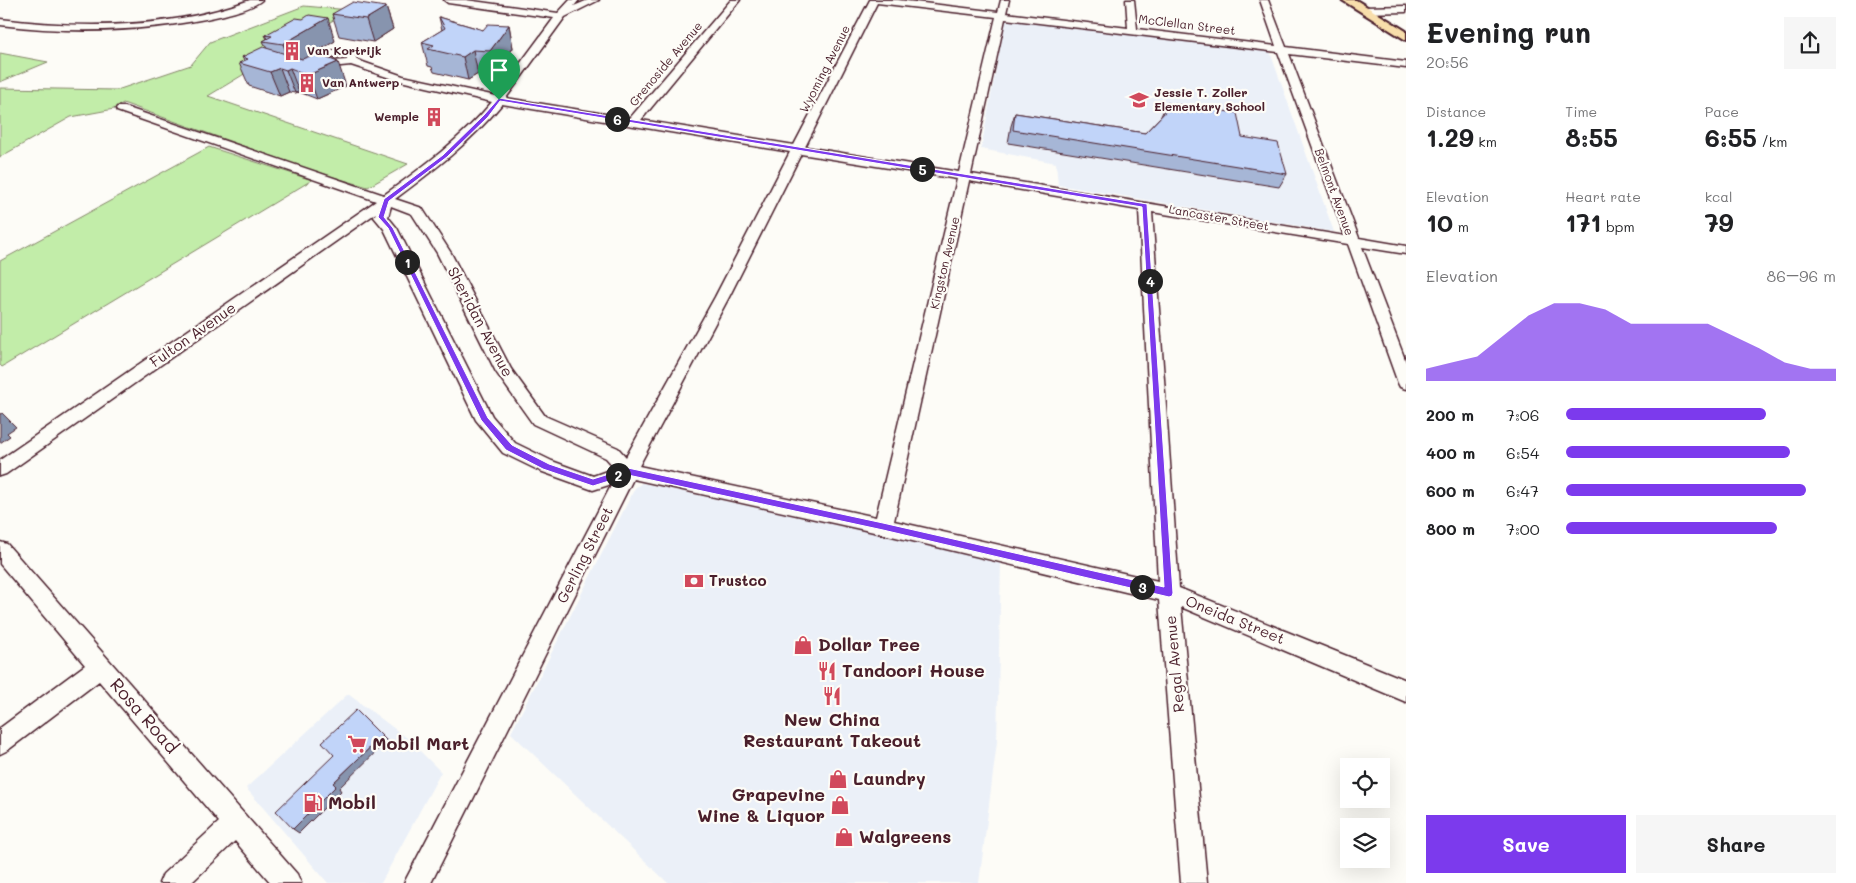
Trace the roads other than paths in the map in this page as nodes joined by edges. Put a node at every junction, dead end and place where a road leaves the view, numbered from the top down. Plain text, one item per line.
1 (258, 0) edge
2 (448, 0) edge
3 (576, 0) edge
4 (595, 0) edge
5 (736, 0) edge
6 (875, 0) edge
7 (1005, 0) edge
8 (1130, 0) edge
9 (1264, 0) edge
10 (1348, 0) edge
11 (1406, 9) edge
12 (1364, 10) junction
13 (1001, 15) junction
14 (560, 16) junction
15 (0, 22) edge
16 (1133, 31) junction
17 (1406, 36) edge
18 (1282, 50) junction
19 (352, 62) dead end
20 (1406, 65) edge
21 (499, 100) junction
22 (121, 109) dead end
23 (634, 121) junction
24 (798, 149) junction
25 (965, 176) junction
26 (386, 200) junction
27 (1145, 206) junction
28 (1353, 242) junction
29 (1406, 250) edge
30 (1406, 383) edge
31 (0, 469) edge
32 (628, 471) junction
33 (883, 526) junction
34 (0, 550) edge
35 (1169, 593) junction
36 (101, 666) junction
37 (1406, 691) edge
38 (0, 742) edge
39 (236, 823) junction
40 (172, 883) edge
41 (288, 883) edge
42 (417, 883) edge
43 (1194, 883) edge

1 - 15 street
2 - 14 street
3 - 14 street, Fulton Avenue
4 - 14 street
5 - 23 street, Grenoside Avenue
6 - 13 street, McClellan Street
6 - 24 street, Wyoming Avenue
7 - 13 street, Kingston Avenue
8 - 16 street
9 - 18 street, Belmont Avenue
10 - 12 main road
11 - 12 street
12 - 17 main road
13 - 16 street, McClellan Street
13 - 25 street, Kingston Avenue
14 - 21 street, Fulton Avenue
16 - 18 street, McClellan Street
18 - 20 street, McClellan Street
18 - 28 street, Belmont Avenue
19 - 21 street, Lancaster Street
21 - 23 street, Lancaster Street
21 - 26 street, Fulton Avenue
22 - 26 street, Sheridan Avenue
23 - 24 street, Lancaster Street
24 - 25 street, Lancaster Street
24 - 32 street, Gerling Street
25 - 27 street, Lancaster Street
25 - 33 street, Kingston Avenue
26 - 31 street, Fulton Avenue
26 - 32 street, Sheridan Avenue
26 - 32 street
27 - 28 street, Lancaster Street
27 - 35 street, Regal Avenue
28 - 29 street, Lancaster Street
28 - 30 street, Belmont Avenue
32 - 33 street
32 - 42 street, Gerling Street
33 - 35 street, Oneida Street
34 - 36 street, Rosa Road
35 - 37 street, Oneida Street
35 - 43 street, Regal Avenue
36 - 38 street
36 - 39 street, Rosa Road
39 - 40 street
39 - 41 street, Rosa Road

